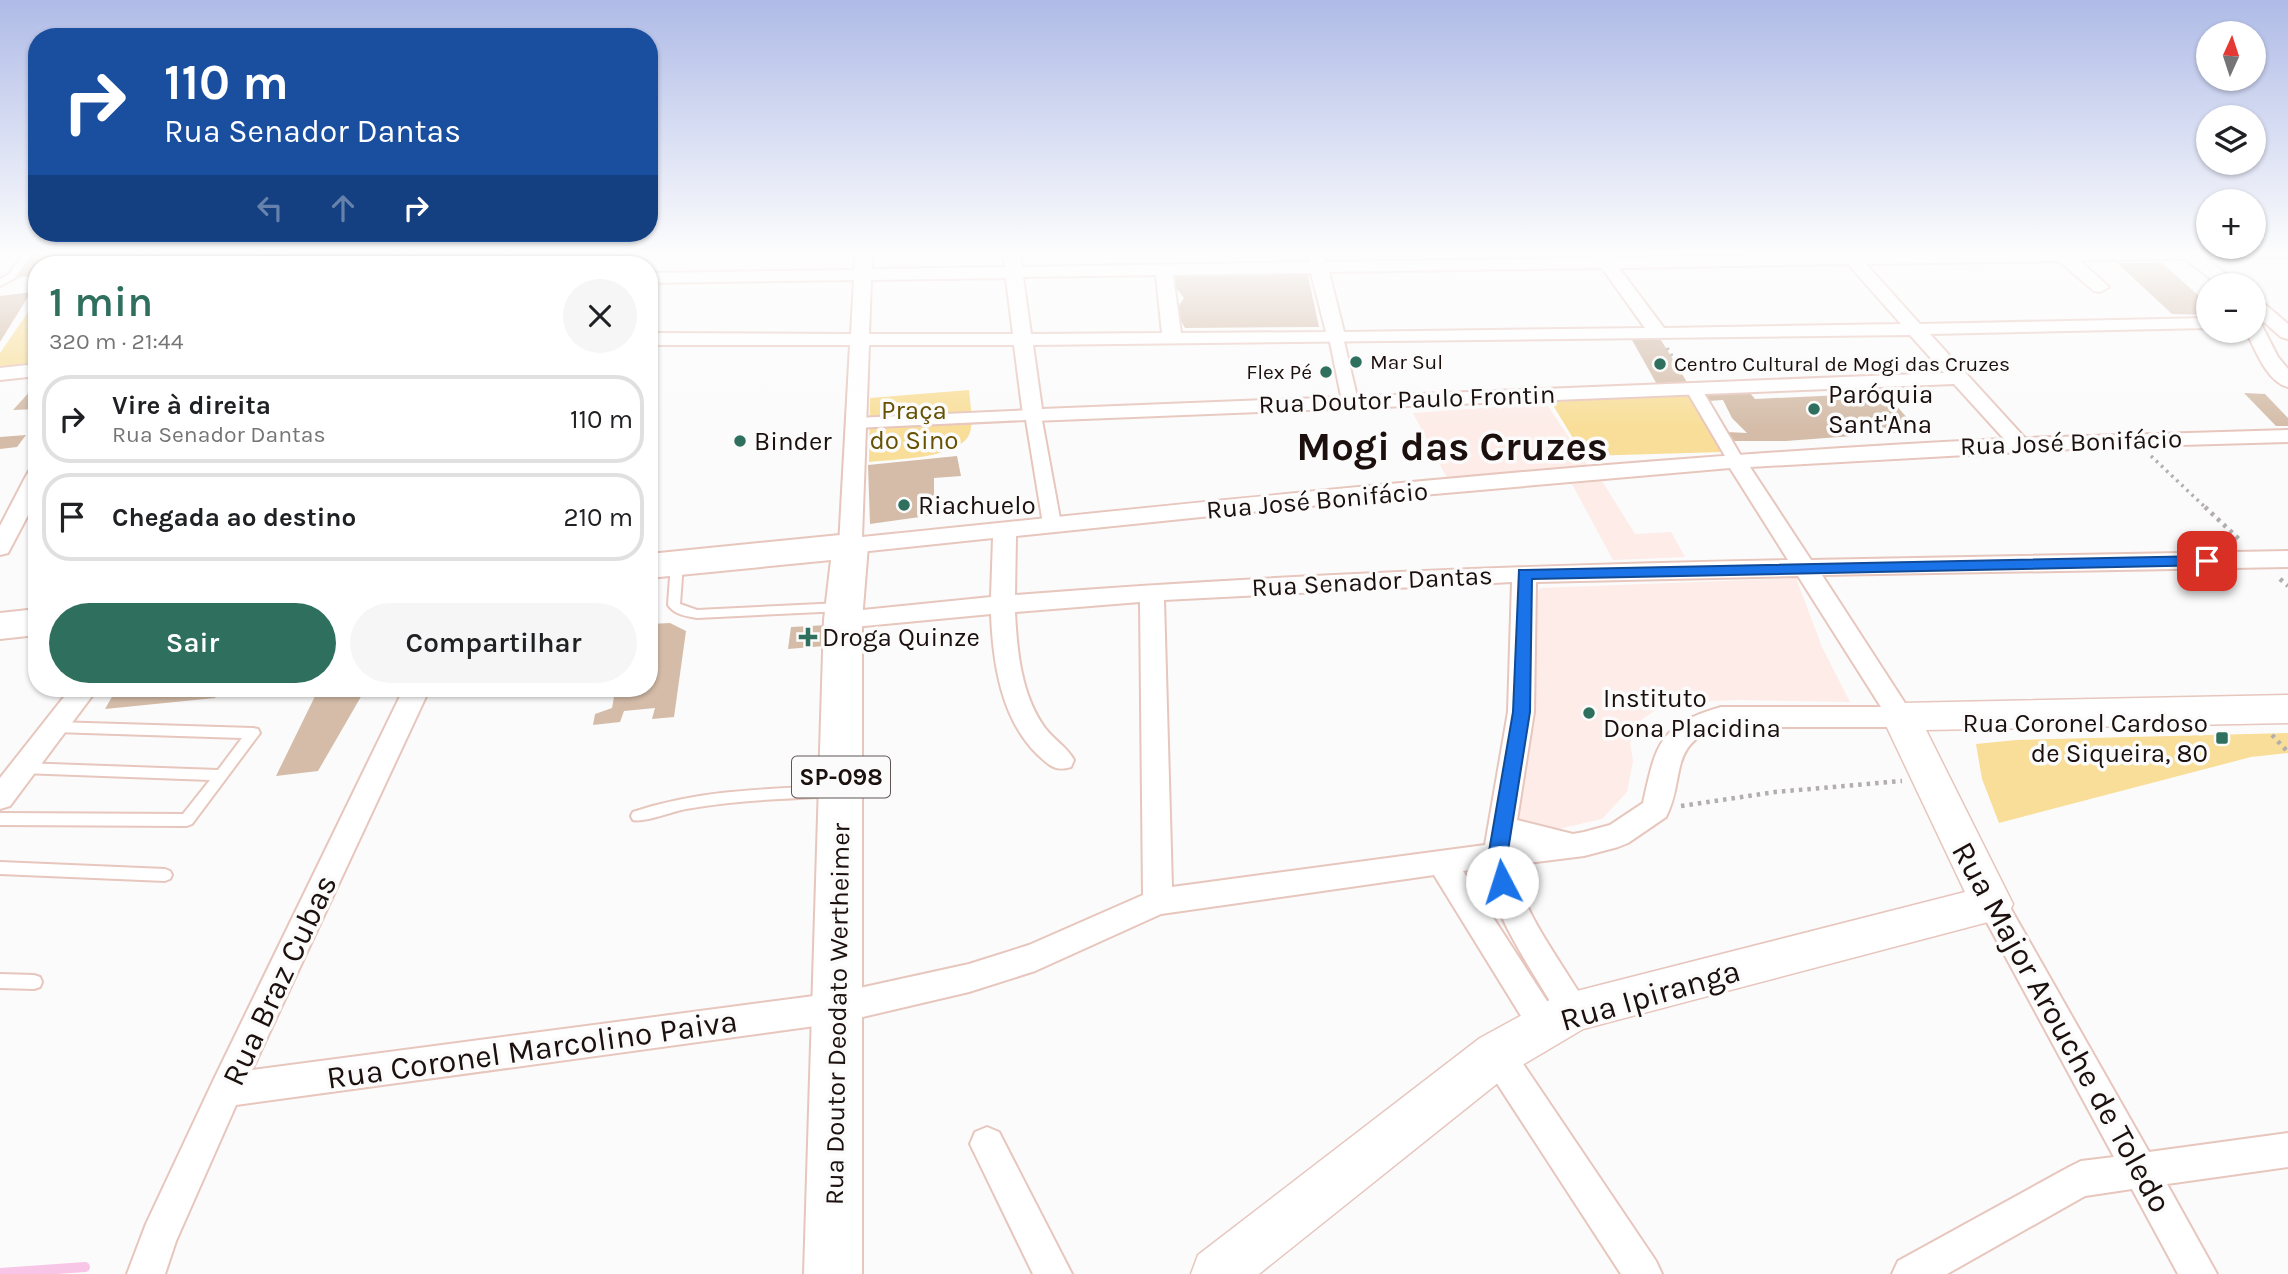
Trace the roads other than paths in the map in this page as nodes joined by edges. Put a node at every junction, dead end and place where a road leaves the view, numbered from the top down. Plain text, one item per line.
1 (861, 310) edge
2 (1019, 310) edge
3 (1169, 310) edge
4 (1329, 310) edge
5 (1641, 310) edge
6 (1898, 310) edge
7 (2280, 319) edge
8 (2196, 323) edge
9 (1915, 330) junction
10 (1658, 333) junction
11 (2288, 333) edge
12 (1336, 337) junction
13 (1172, 338) junction
14 (658, 340) edge
15 (1023, 340) junction
16 (859, 341) junction
17 (2265, 343) edge
18 (2279, 361) edge
19 (28, 371) edge
20 (0, 374) edge
21 (1959, 378) junction
22 (2288, 381) edge
23 (1693, 388) junction
24 (1350, 401) junction
25 (1034, 415) junction
26 (855, 423) junction
27 (2288, 436) edge
28 (2018, 443) junction
29 (1737, 461) junction
30 (28, 506) edge
31 (1052, 524) junction
32 (1005, 530) junction
33 (850, 546) junction
34 (0, 548) edge
35 (2288, 559) edge
36 (663, 564) edge
37 (1804, 569) junction
38 (1524, 574) junction
39 (1152, 592) junction
40 (1001, 603) junction
41 (843, 613) junction
42 (28, 623) edge
43 (0, 626) edge
44 (78, 697) edge
45 (413, 697) edge
46 (2288, 709) edge
47 (1970, 715) junction
48 (1901, 717) junction
49 (54, 727) junction
50 (1062, 761) dead end
51 (22, 768) junction
52 (221, 775) junction
53 (1929, 779) junction
54 (841, 790) junction
55 (0, 798) edge
56 (638, 816) dead end
57 (0, 819) edge
58 (1504, 828) junction
59 (1584, 844) junction
60 (1497, 857) junction
61 (1441, 862) junction
62 (0, 868) edge
63 (165, 875) dead end
64 (1158, 902) junction
65 (1992, 904) junction
66 (0, 981) edge
67 (34, 982) dead end
68 (837, 1008) junction
69 (1559, 1018) junction
70 (1497, 1054) junction
71 (226, 1090) junction
72 (987, 1144) dead end
73 (2288, 1150) edge
74 (2139, 1170) junction
75 (146, 1274) edge
76 (833, 1274) edge
77 (1053, 1274) edge
78 (1217, 1274) edge
79 (1643, 1274) edge
80 (1911, 1274) edge
81 (2198, 1274) edge

1 - 16 street, Rua Doutor Deodato Wertheimer / SP-098
2 - 15 street
3 - 13 street
4 - 12 street
5 - 10 street
6 - 9 street
7 - 11 street
8 - 9 street
9 - 10 street
9 - 21 street
10 - 12 street
12 - 13 street
12 - 24 street
13 - 15 street
14 - 16 street
15 - 16 street
15 - 25 street
16 - 26 street, Rua Doutor Deodato Wertheimer / SP-098
17 - 18 street
18 - 22 street
19 - 20 street
21 - 23 street, Rua Doutor Paulo Frontin
21 - 28 street
23 - 24 street, Rua Doutor Paulo Frontin
23 - 29 street, Rua Major Arouche de Toledo
24 - 25 street, Rua Doutor Paulo Frontin
25 - 26 street, Rua Doutor Paulo Frontin
25 - 31 street
26 - 33 street, Rua Doutor Deodato Wertheimer / SP-098
27 - 28 street, Rua José Bonifácio
28 - 29 street, Rua José Bonifácio
29 - 31 street, Rua José Bonifácio
29 - 37 street, Rua Major Arouche de Toledo
30 - 34 street
31 - 32 street, Rua José Bonifácio
32 - 33 street, Rua José Bonifácio
32 - 40 street
33 - 36 main road
33 - 41 main road, Rua Doutor Deodato Wertheimer / SP-098
35 - 37 street, Rua Senador Dantas
36 - 41 lane
37 - 38 street, Rua Senador Dantas
37 - 48 street, Rua Major Arouche de Toledo
38 - 39 street, Rua Senador Dantas
38 - 58 street
39 - 40 street, Rua Senador Dantas
39 - 64 street
40 - 41 street, Rua Senador Dantas
40 - 50 street
41 - 54 main road, Rua Doutor Deodato Wertheimer / SP-098
42 - 43 main road
44 - 49 street
45 - 71 street, Rua Braz Cubas
46 - 47 main road
47 - 48 main road
47 - 53 main road, Rua Major Arouche de Toledo
48 - 53 main road, Rua Major Arouche de Toledo
48 - 59 street, Rua Coronel Marcolino Paiva
49 - 51 street
49 - 52 lane
51 - 52 lane
51 - 55 street
52 - 57 lane
53 - 65 main road, Rua Major Arouche de Toledo
54 - 56 lane
54 - 68 main road, Rua Doutor Deodato Wertheimer / SP-098
58 - 59 street
58 - 60 street
59 - 60 street, Rua Coronel Marcolino Paiva
60 - 61 street, Rua Coronel Marcolino Paiva
60 - 69 street
61 - 64 street, Rua Coronel Marcolino Paiva
61 - 69 street
62 - 63 lane
64 - 68 street, Rua Coronel Marcolino Paiva
65 - 69 main road, Rua Ipiranga
65 - 74 street, Rua Major Arouche de Toledo
66 - 67 lane
68 - 71 street, Rua Coronel Marcolino Paiva
68 - 76 main road, Rua Doutor Deodato Wertheimer / SP-098
69 - 70 main road, Rua Ipiranga
70 - 78 main road, Rua Ipiranga
70 - 79 street
71 - 75 street, Rua Braz Cubas
72 - 77 street
73 - 74 street
74 - 80 street
74 - 81 street, Rua Major Arouche de Toledo

